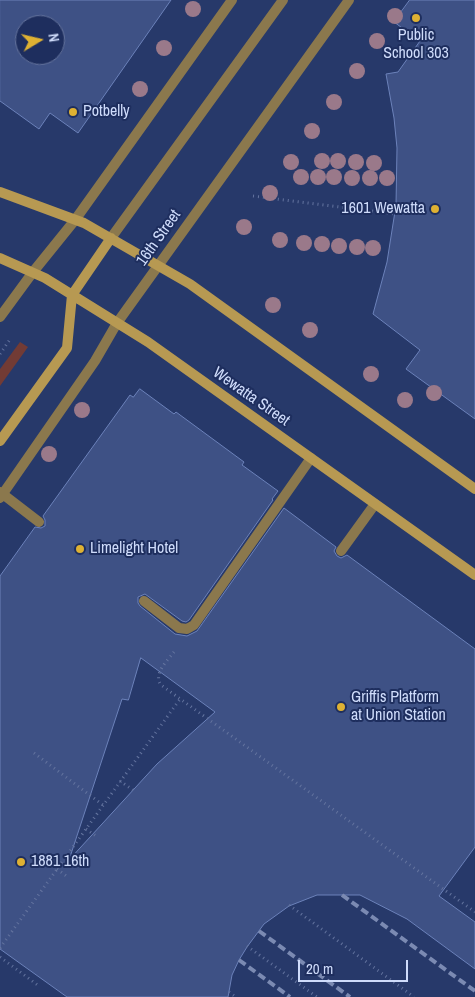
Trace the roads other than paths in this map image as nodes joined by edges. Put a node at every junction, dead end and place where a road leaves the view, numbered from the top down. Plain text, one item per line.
1 (232, 0) edge
2 (283, 0) edge
3 (348, 0) edge
4 (0, 192) edge
5 (76, 220) junction
6 (112, 238) junction
7 (0, 258) edge
8 (158, 264) junction
9 (33, 272) junction
10 (72, 295) junction
11 (0, 317) edge
12 (117, 323) junction
13 (0, 441) edge
14 (311, 458) junction
15 (475, 489) edge
16 (1, 494) edge
17 (375, 504) junction
18 (39, 522) dead end
19 (341, 551) dead end
20 (475, 575) edge
21 (144, 601) dead end

1 - 5 street
2 - 6 street
3 - 8 street, 16th Street
4 - 5 street
5 - 6 street
5 - 9 street
6 - 8 street
6 - 10 street
7 - 9 street, Wewatta Street
8 - 12 street, 16th Street
8 - 15 street
9 - 10 street, Wewatta Street
9 - 11 street
10 - 12 street, Wewatta Street
10 - 13 street
12 - 14 street, Wewatta Street
12 - 16 street, 16th Street
14 - 17 street, Wewatta Street
14 - 21 street
16 - 18 street
17 - 19 street
17 - 20 street, Wewatta Street

